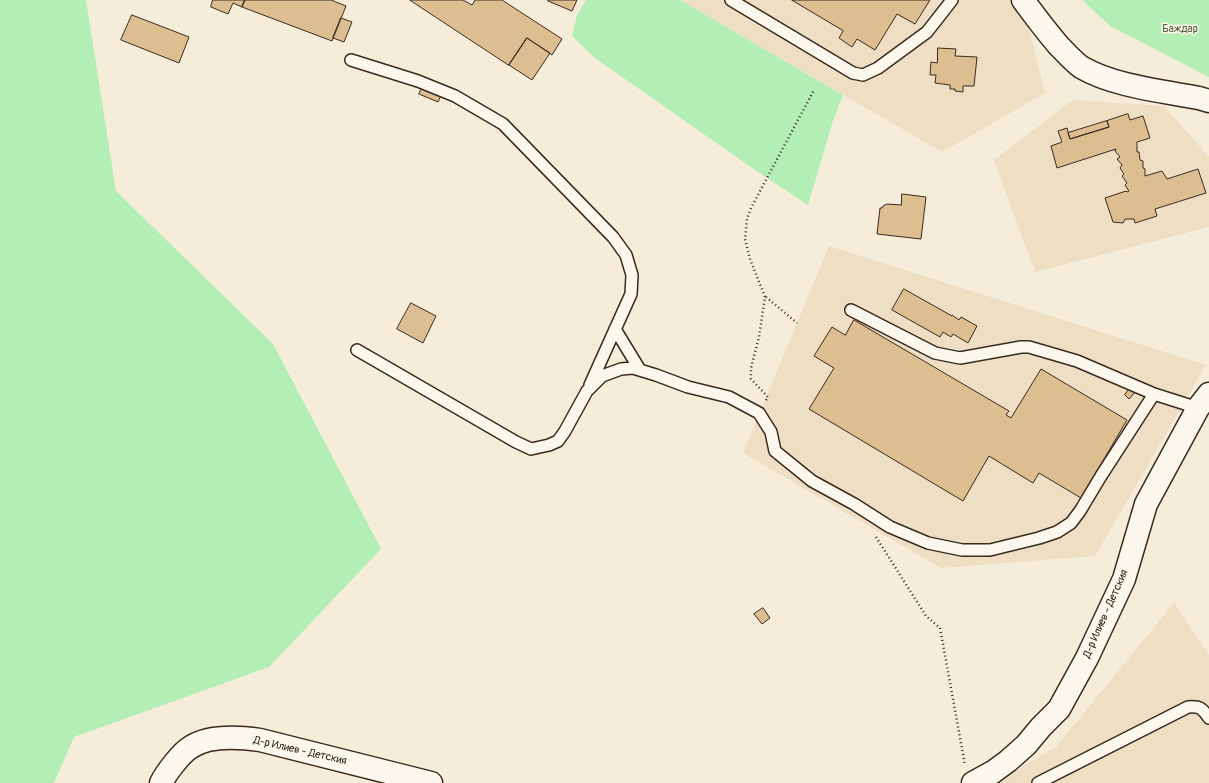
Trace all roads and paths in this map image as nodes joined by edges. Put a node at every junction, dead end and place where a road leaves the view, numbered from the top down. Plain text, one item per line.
1 (731, 0) edge
2 (952, 0) edge
3 (1023, 0) edge
4 (351, 60) dead end
5 (814, 90) dead end
6 (1209, 101) edge
7 (765, 297) junction
8 (850, 310) dead end
9 (797, 323) dead end
10 (615, 329) junction
11 (357, 350) dead end
12 (640, 370) junction
13 (587, 391) junction
14 (1154, 394) junction
15 (1204, 401) edge
16 (759, 413) junction
17 (876, 537) dead end
18 (1209, 718) edge
19 (969, 775) edge
20 (161, 783) edge
21 (431, 783) edge
22 (1038, 783) edge

1 - 2 lane
3 - 6 street
4 - 10 lane
5 - 7 path
7 - 9 path
7 - 16 path
8 - 14 lane
10 - 12 lane
10 - 13 lane
11 - 13 lane
12 - 13 lane
12 - 16 lane
14 - 15 lane
14 - 16 lane
15 - 19 street, Д-р Илиев - Детския
17 - 19 path
18 - 22 lane
20 - 21 street, Д-р Илиев - Детския

